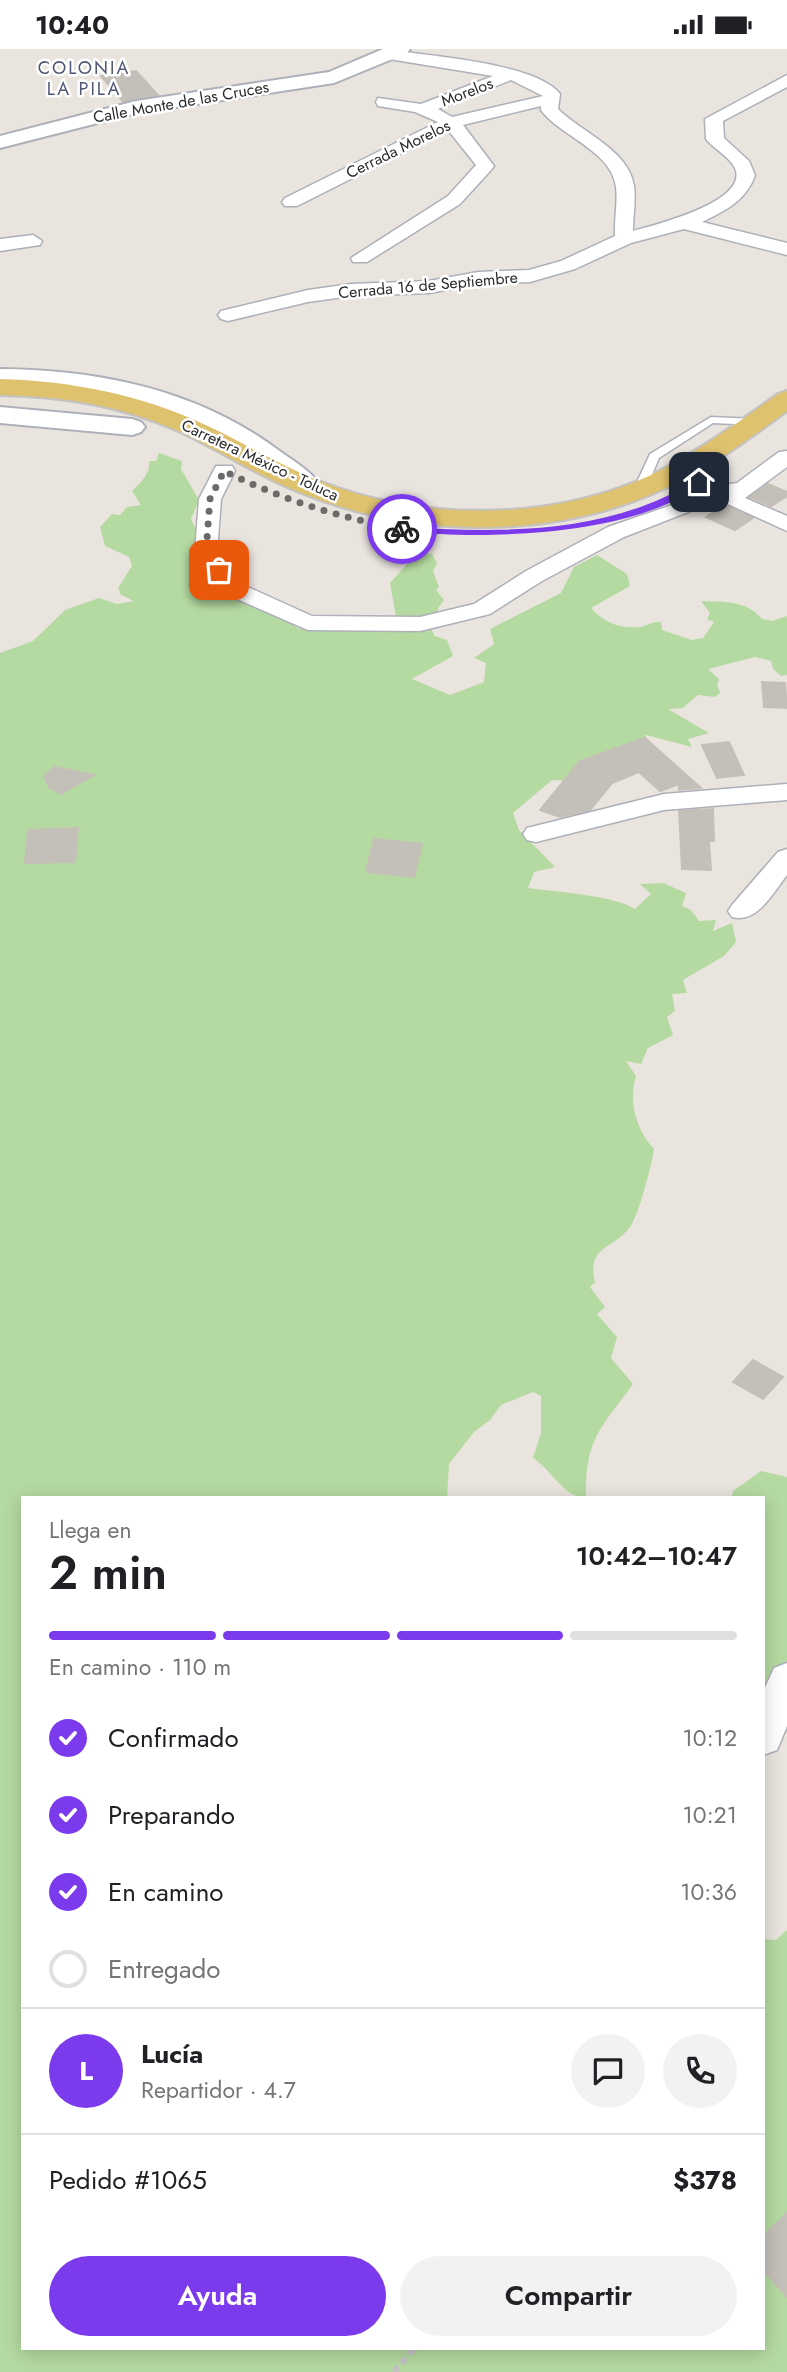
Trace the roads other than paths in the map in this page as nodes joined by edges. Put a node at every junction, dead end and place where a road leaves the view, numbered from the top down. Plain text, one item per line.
1 (395, 52) edge
2 (509, 75) junction
3 (787, 80) edge
4 (551, 99) junction
5 (384, 102) dead end
6 (424, 107) junction
7 (451, 123) junction
8 (0, 142) edge
9 (291, 202) dead end
10 (684, 223) junction
11 (624, 239) junction
12 (33, 241) dead end
13 (0, 245) edge
14 (787, 250) edge
15 (360, 258) dead end
16 (449, 263) dead end
17 (429, 287) junction
18 (228, 315) dead end
19 (0, 377) edge
20 (0, 387) edge
21 (787, 399) edge
22 (0, 405) edge
23 (0, 415) edge
24 (787, 426) edge
25 (132, 427) junction
26 (787, 457) edge
27 (224, 471) junction
28 (308, 486) junction
29 (735, 494) junction
30 (787, 524) edge
31 (787, 792) edge
32 (536, 834) dead end
33 (787, 858) edge
34 (742, 911) dead end
35 (787, 1680) edge
36 (765, 1733) edge

1 - 2 street
1 - 8 street, Calle Monte de las Cruces
2 - 4 street
2 - 6 street, Morelos
3 - 10 street, Cerrada 16 de Septiembre
4 - 7 street, Cerrada Morelos
4 - 11 street
5 - 6 street
6 - 7 street
7 - 9 street, Cerrada Morelos
7 - 15 street
10 - 11 street, Cerrada 16 de Septiembre
10 - 14 street
11 - 17 street, Cerrada 16 de Septiembre
12 - 13 street
16 - 17 street
17 - 18 street, Cerrada 16 de Septiembre
19 - 28 street
20 - 28 main road, Carretera México - Toluca
21 - 28 main road, Carretera México - Toluca
22 - 25 main road, Carretera México - Toluca
23 - 25 street
24 - 27 main road, Carretera México - Toluca
25 - 27 main road, Carretera México - Toluca
26 - 29 street
27 - 29 street
29 - 30 street
31 - 32 street
33 - 34 street
35 - 36 street

